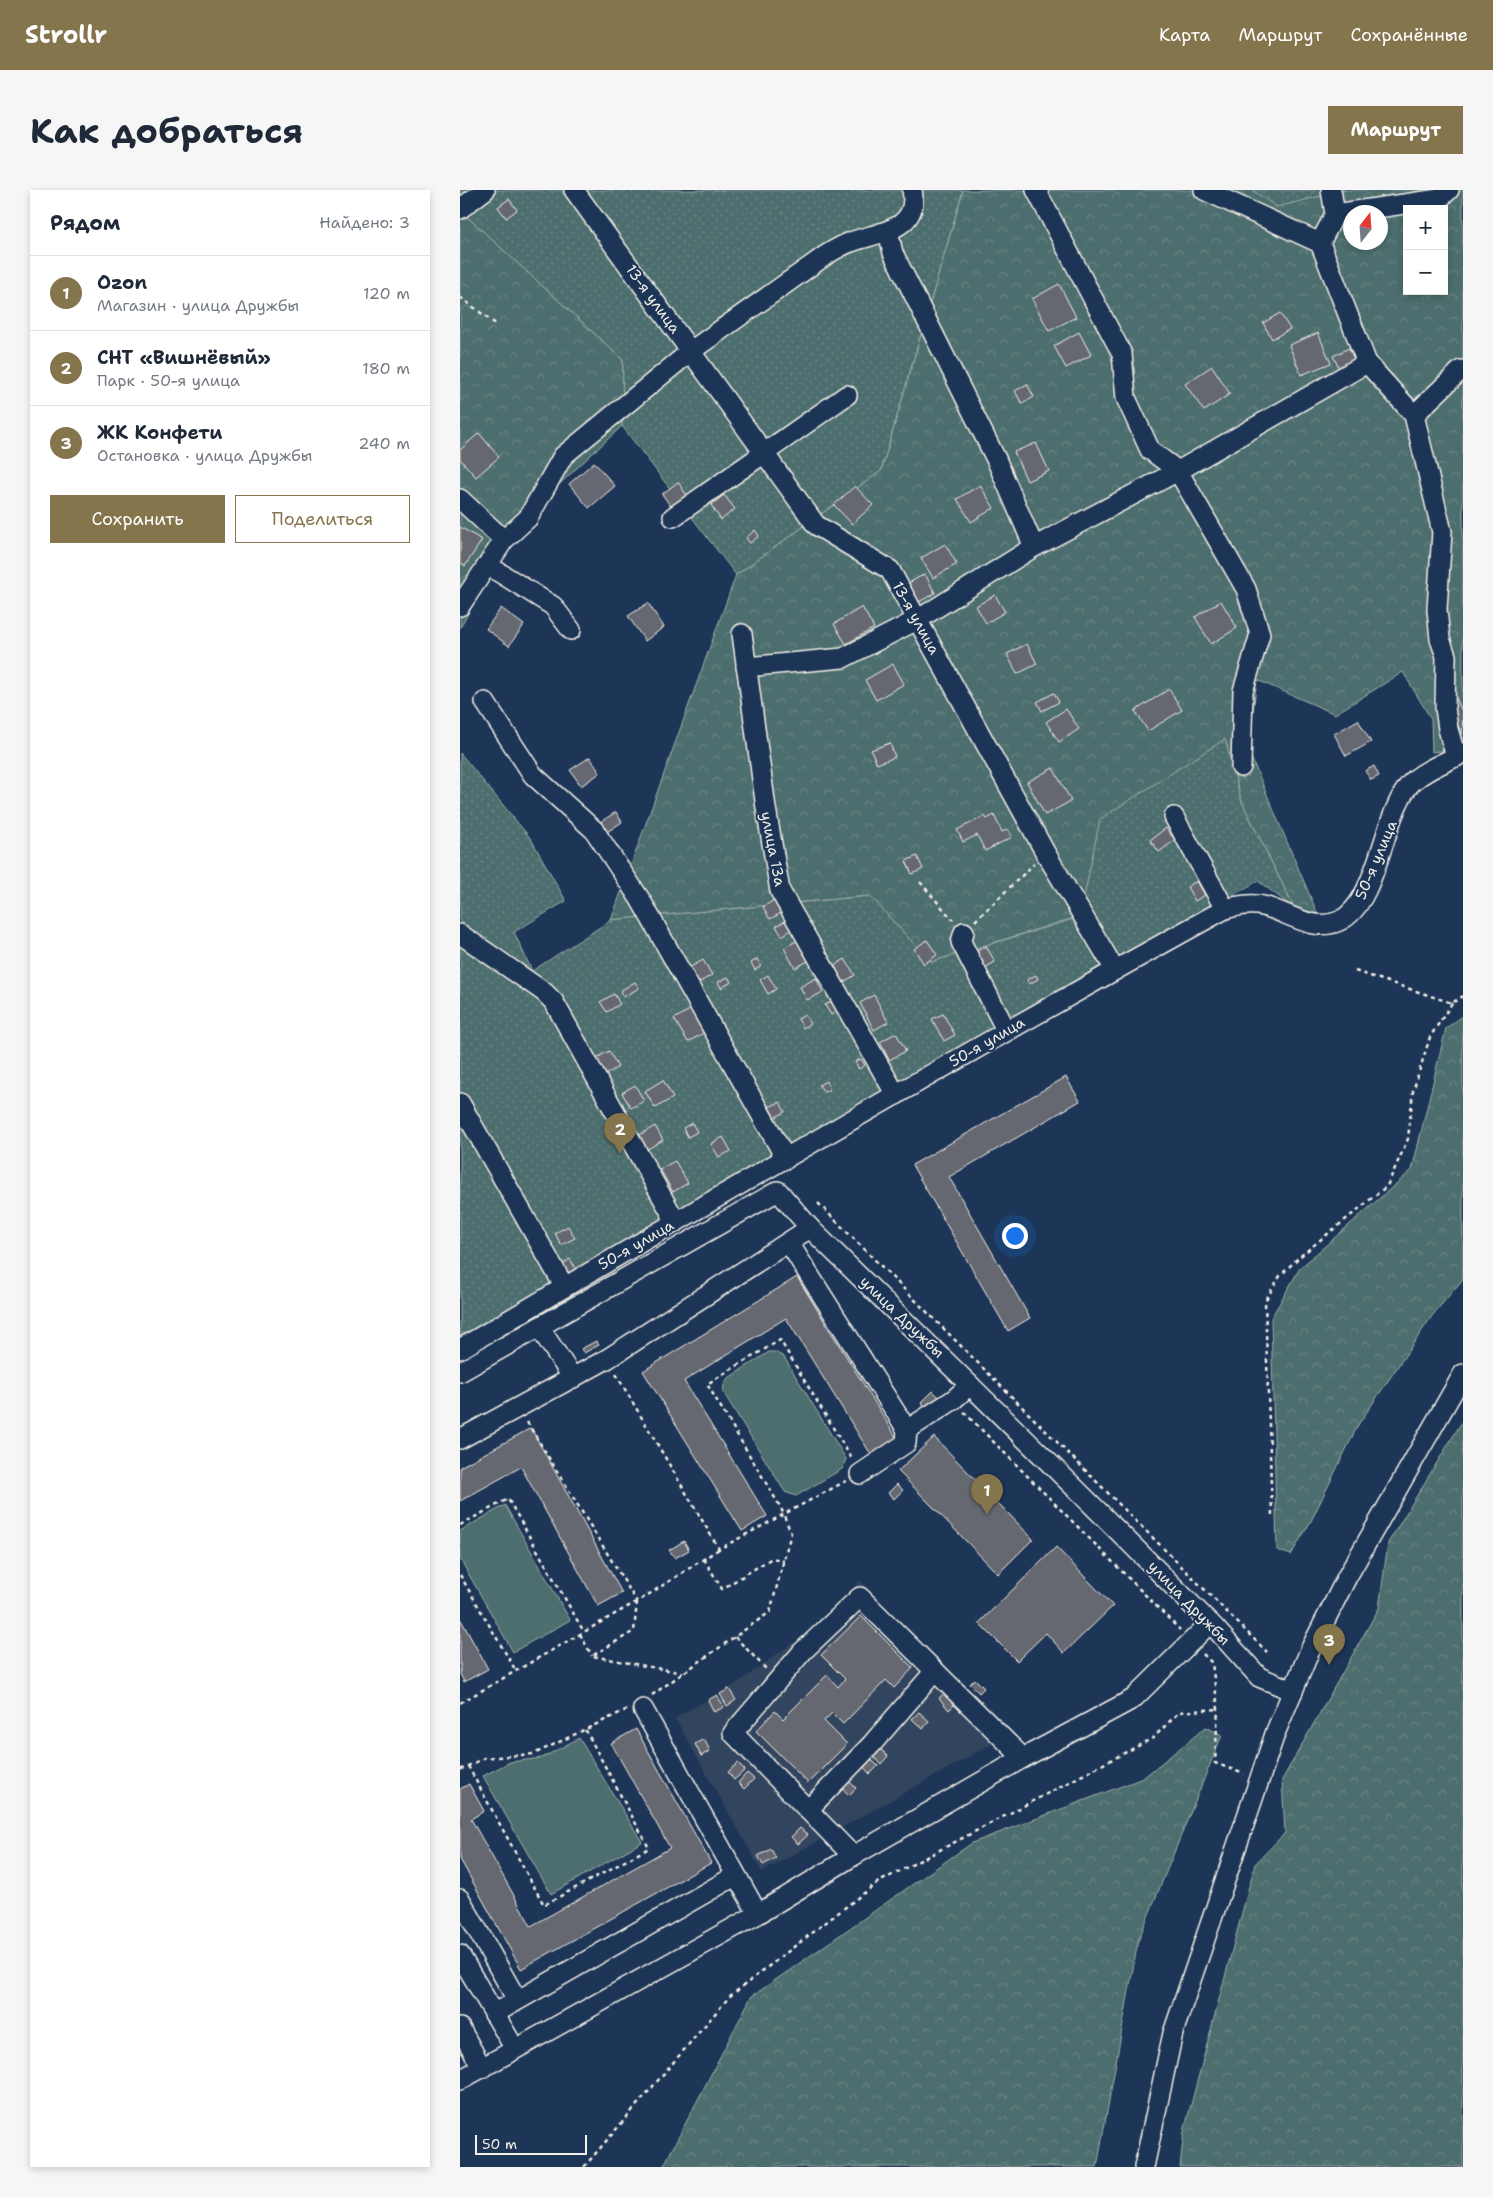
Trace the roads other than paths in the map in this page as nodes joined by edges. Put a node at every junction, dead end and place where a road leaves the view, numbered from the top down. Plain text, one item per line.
1 (485, 190) edge
2 (574, 190) edge
3 (912, 190) edge
4 (1036, 190) edge
5 (1204, 190) edge
6 (1331, 190) edge
7 (1450, 190) edge
8 (460, 209) edge
9 (1335, 214) junction
10 (888, 231) junction
11 (1320, 244) junction
12 (691, 351) junction
13 (1367, 362) junction
14 (1462, 372) edge
15 (847, 395) dead end
16 (1414, 415) junction
17 (764, 451) junction
18 (1178, 471) junction
19 (460, 499) edge
20 (673, 517) dead end
21 (504, 540) junction
22 (1034, 547) junction
23 (489, 566) junction
24 (460, 606) edge
25 (917, 620) junction
26 (571, 630) dead end
27 (742, 634) dead end
28 (746, 667) junction
29 (485, 702) dead end
30 (1460, 755) edge
31 (1242, 767) dead end
32 (1174, 817) dead end
33 (1225, 909) junction
34 (964, 932) road end
35 (460, 934) edge
36 (1115, 970) junction
37 (1006, 1030) junction
38 (896, 1095) junction
39 (461, 1106) edge
40 (786, 1159) junction
41 (676, 1222) junction
42 (810, 1228) junction
43 (789, 1243) junction
44 (564, 1286) junction
45 (539, 1327) junction
46 (460, 1348) edge
47 (460, 1372) edge
48 (1463, 1374) edge
49 (573, 1378) junction
50 (970, 1385) junction
51 (907, 1430) junction
52 (460, 1439) edge
53 (860, 1474) road end
54 (1210, 1623) junction
55 (935, 1671) junction
56 (1293, 1691) junction
57 (641, 1705) road end
58 (1023, 1758) junction
59 (808, 1810) junction
60 (853, 1856) junction
61 (735, 1876) junction
62 (460, 1899) edge
63 (758, 1914) junction
64 (460, 1955) edge
65 (517, 2000) junction
66 (494, 2014) junction
67 (460, 2028) edge
68 (515, 2049) junction
69 (482, 2068) junction
70 (460, 2080) edge
71 (1144, 2167) edge

1 - 8 street
2 - 12 street, 13-я улица
3 - 10 street
4 - 18 street
5 - 11 street
6 - 9 street
7 - 9 street
9 - 11 street
10 - 12 street
10 - 22 street
11 - 13 street
12 - 17 street, 13-я улица
12 - 21 street
13 - 16 street
13 - 18 street
14 - 16 street
15 - 17 street
16 - 30 street
17 - 20 street
17 - 25 street, 13-я улица
18 - 22 street
18 - 31 street
19 - 21 street
21 - 23 street
22 - 25 street
23 - 24 street
23 - 26 street
25 - 28 street
25 - 36 street, 13-я улица
27 - 28 street, улица 13а
28 - 38 street, улица 13а
29 - 40 street
30 - 33 street, 50-я улица
32 - 33 street
33 - 36 street, 50-я улица
34 - 37 street
35 - 41 street
36 - 37 street, 50-я улица
37 - 38 street, 50-я улица
38 - 40 street, 50-я улица
39 - 44 street
40 - 41 street, 50-я улица
41 - 44 street, 50-я улица
42 - 43 street
42 - 45 street, улица Дружбы
42 - 50 street, улица Дружбы
43 - 49 street
43 - 51 street
44 - 46 street, 50-я улица
45 - 47 street, улица Дружбы
45 - 49 street
48 - 56 street
49 - 52 street
50 - 51 street
50 - 54 street, улица Дружбы
51 - 53 street
54 - 56 street, улица Дружбы
54 - 58 street
55 - 58 street
55 - 59 street
55 - 59 street
56 - 71 street
57 - 61 street
58 - 60 street
59 - 60 street
60 - 63 street
61 - 63 street
61 - 65 street
62 - 65 street
63 - 68 street
64 - 66 street
65 - 66 street
66 - 68 street
67 - 69 street
68 - 69 street
69 - 70 street

